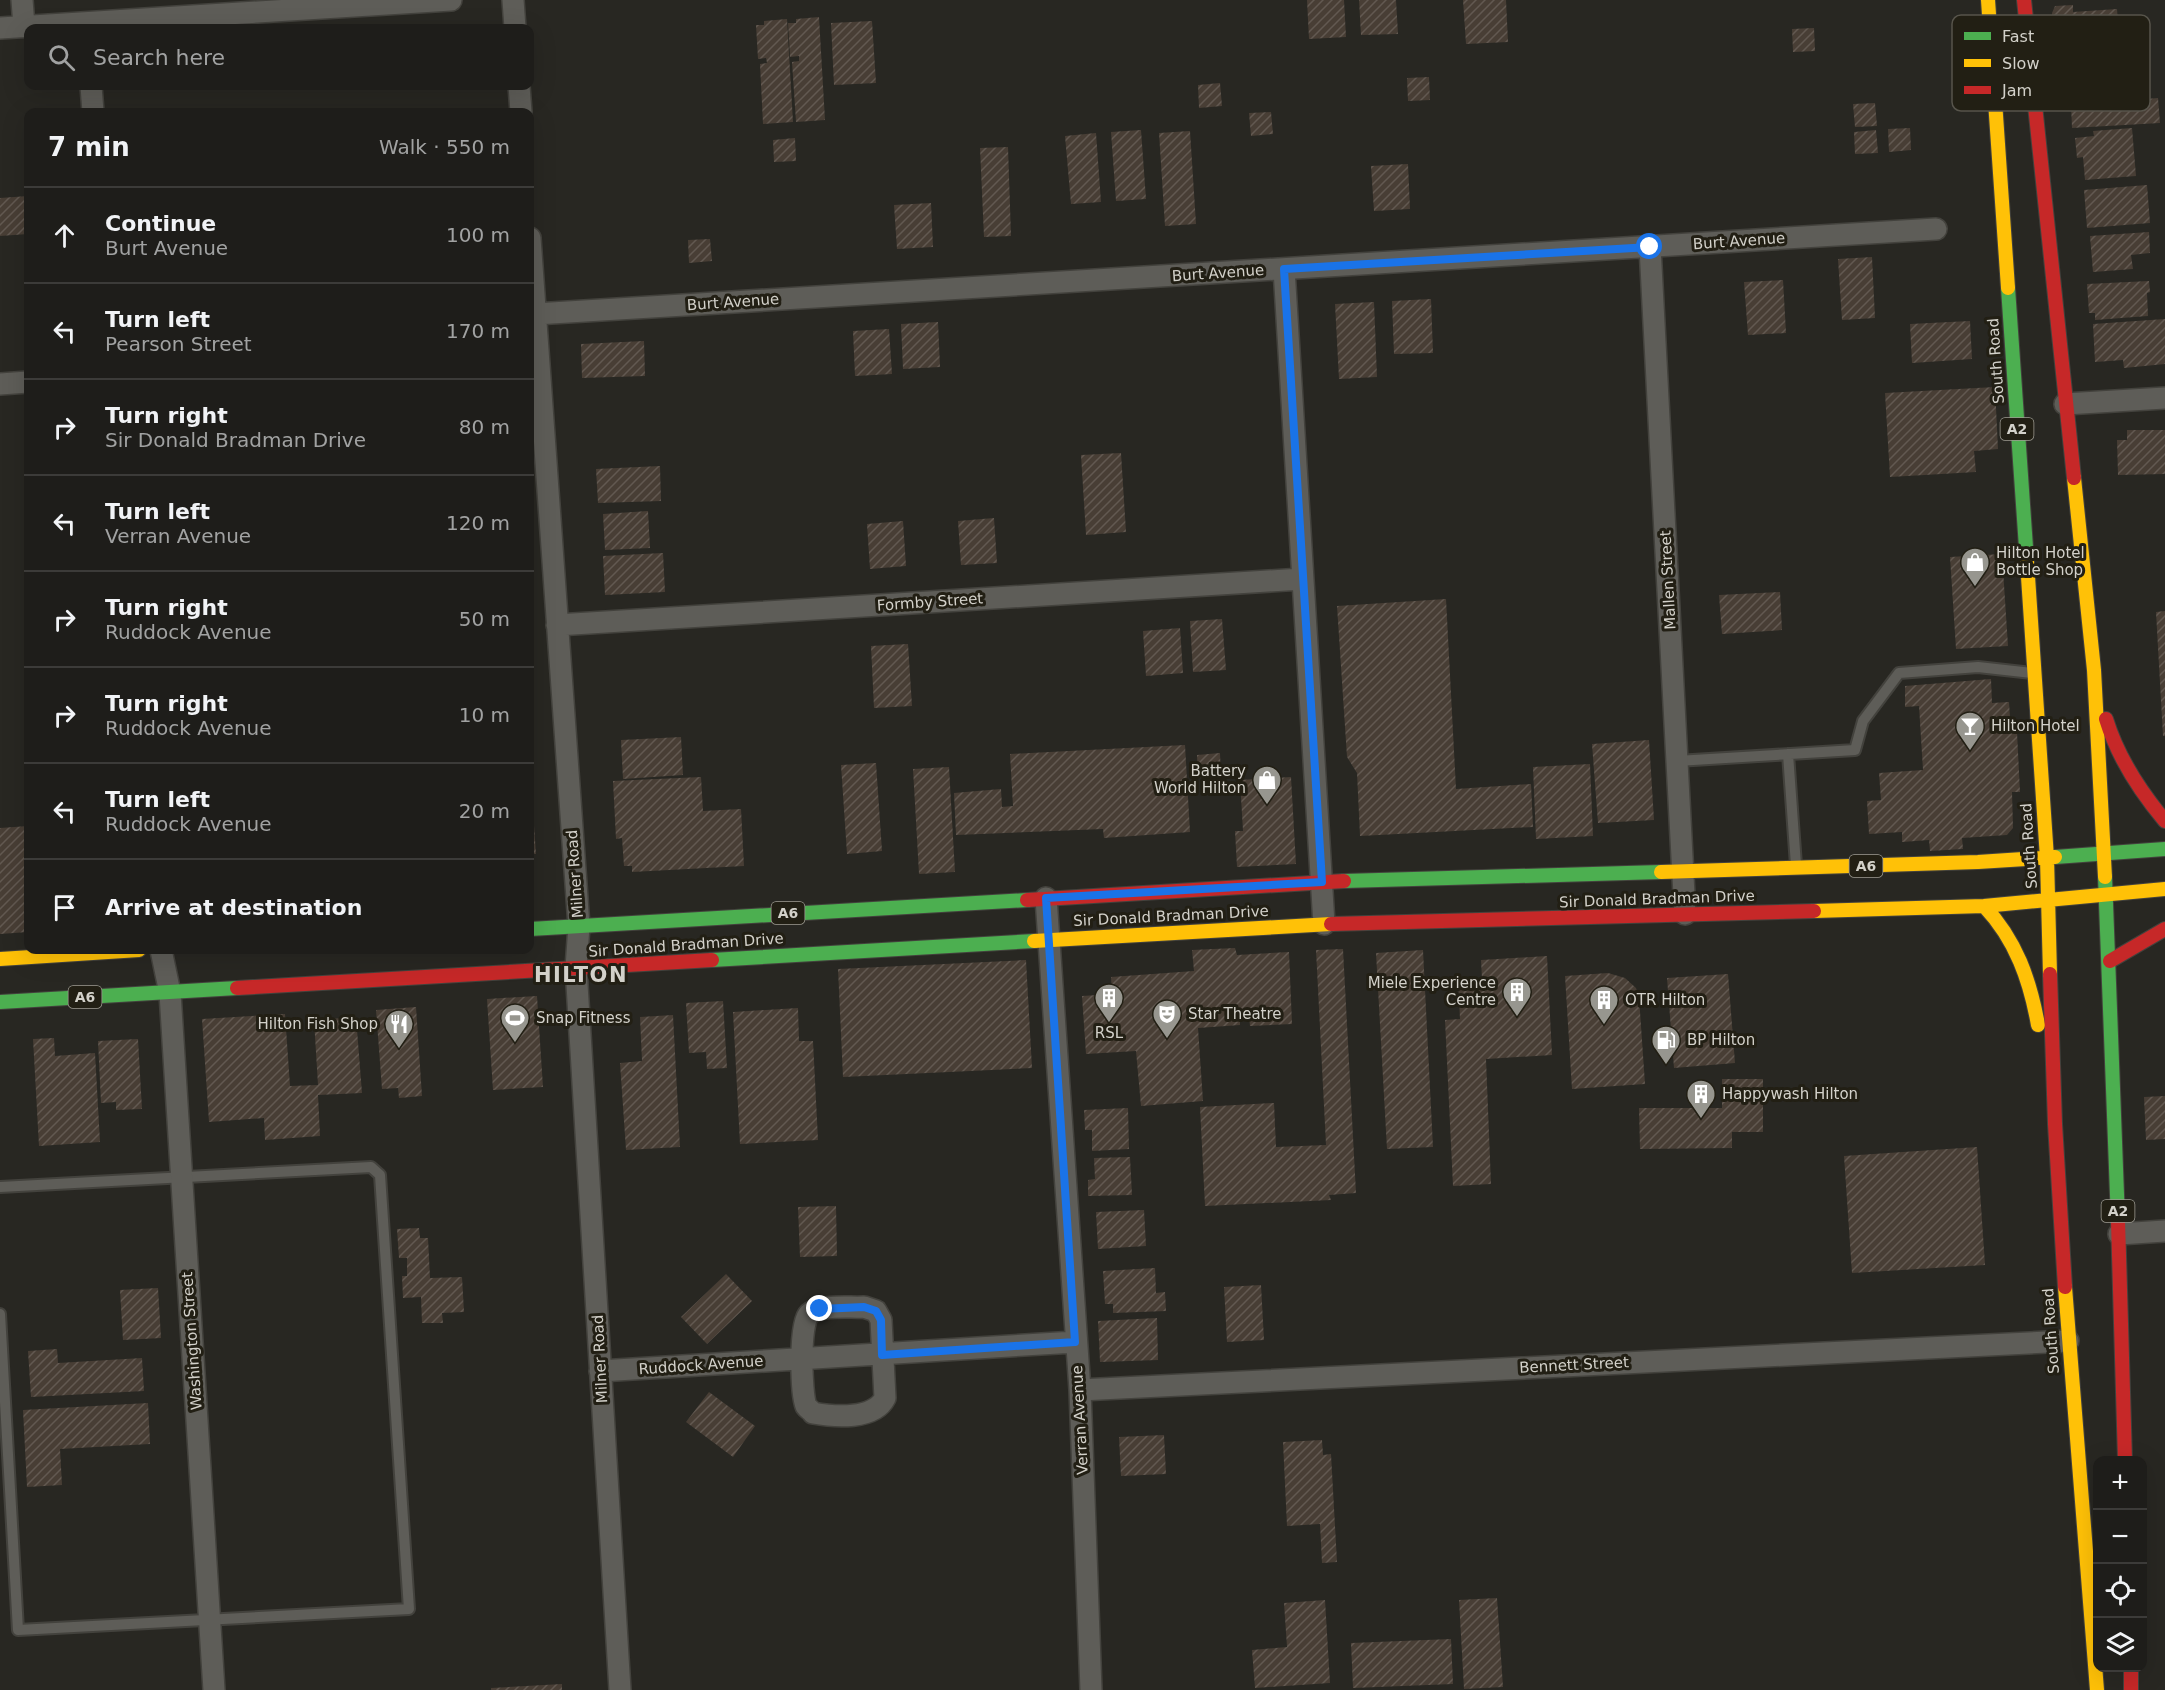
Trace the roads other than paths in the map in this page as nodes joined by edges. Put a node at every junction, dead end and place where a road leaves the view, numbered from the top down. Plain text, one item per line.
1 (22, 0) edge
2 (451, 0) edge
3 (513, 0) edge
4 (1988, 0) edge
5 (2024, 0) edge
6 (1989, 15) edge
7 (2026, 15) edge
8 (114, 24) edge
9 (515, 24) edge
10 (24, 26) joint
11 (0, 28) edge
12 (90, 90) edge
13 (519, 90) edge
14 (93, 108) edge
15 (521, 108) edge
16 (1996, 111) edge
17 (2035, 111) edge
18 (1936, 229) dead end
19 (1650, 247) junction
20 (1284, 269) junction
21 (534, 299) edge
22 (535, 314) junction
23 (24, 382) edge
24 (0, 384) edge
25 (2165, 398) edge
26 (2065, 404) junction
27 (1302, 579) junction
28 (557, 625) junction
29 (2094, 670) junction
30 (2034, 673) junction
31 (1788, 754) junction
32 (1677, 761) junction
33 (2165, 821) edge
34 (2165, 849) edge
35 (2104, 854) junction
36 (2047, 858) junction
37 (1796, 868) junction
38 (1684, 871) junction
39 (1322, 882) junction
40 (2165, 889) edge
41 (2106, 895) junction
42 (1046, 898) junction
43 (2049, 902) junction
44 (1984, 906) junction
45 (1685, 914) junction
46 (1324, 924) junction
47 (579, 926) junction
48 (534, 929) edge
49 (2165, 929) edge
50 (1048, 939) junction
51 (77, 954) edge
52 (161, 954) edge
53 (0, 959) edge
54 (2110, 961) junction
55 (576, 969) junction
56 (170, 993) junction
57 (0, 1002) edge
58 (2055, 1124) junction
59 (181, 1177) junction
60 (0, 1187) edge
61 (2165, 1231) edge
62 (2119, 1234) junction
63 (0, 1314) edge
64 (2068, 1341) junction
65 (1075, 1342) junction
66 (882, 1355) junction
67 (802, 1358) junction
68 (600, 1371) junction
69 (1080, 1389) junction
70 (2125, 1456) edge
71 (209, 1621) junction
72 (2131, 1672) edge
73 (214, 1690) edge
74 (620, 1690) edge
75 (1091, 1690) edge
76 (2097, 1690) edge
77 (2131, 1690) edge

1 - 10 street
2 - 8 street
3 - 9 street
4 - 6 main road, South Road / A2
5 - 7 main road, A2
10 - 11 street
12 - 14 street
13 - 15 street
16 - 30 main road, South Road / A2
17 - 26 main road, A2
18 - 19 street, Burt Avenue
19 - 20 street, Burt Avenue
19 - 32 street, Mallen Street
20 - 22 street, Burt Avenue
20 - 27 street
21 - 22 street, Milner Road
22 - 28 street, Milner Road
23 - 24 street
25 - 26 street
26 - 29 main road, A2
27 - 28 street, Formby Street
27 - 39 street
28 - 47 street, Milner Road
29 - 33 main road
29 - 35 main road, A2
30 - 31 lane
30 - 36 main road, South Road / A2
31 - 32 lane
31 - 37 lane
32 - 38 street, Mallen Street
34 - 35 main road, Sir Donald Bradman Drive / A6
35 - 36 main road, Sir Donald Bradman Drive / A6
35 - 41 main road, A2
36 - 37 main road, Sir Donald Bradman Drive / A6
36 - 43 main road, South Road / A2
37 - 38 main road, Sir Donald Bradman Drive / A6
38 - 39 main road, Sir Donald Bradman Drive / A6
38 - 45 street, Mallen Street
39 - 42 main road, Sir Donald Bradman Drive / A6
39 - 46 street
40 - 41 main road, Sir Donald Bradman Drive / A6
41 - 43 main road, Sir Donald Bradman Drive / A6
41 - 54 main road, A2
42 - 47 main road, Sir Donald Bradman Drive / A6
42 - 50 street, Verran Avenue
43 - 44 main road, Sir Donald Bradman Drive / A6
43 - 58 main road, South Road / A2
44 - 45 main road, Sir Donald Bradman Drive / A6
44 - 58 main road
45 - 46 main road, Sir Donald Bradman Drive / A6
46 - 50 main road, Sir Donald Bradman Drive / A6
47 - 48 main road, Sir Donald Bradman Drive / A6
47 - 55 street, Milner Road
49 - 54 main road
50 - 55 main road, Sir Donald Bradman Drive / A6
50 - 65 street, Verran Avenue
51 - 53 main road
52 - 56 street, Washington Street
54 - 62 main road, A2
55 - 56 main road, Sir Donald Bradman Drive / A6
55 - 68 street, Milner Road
56 - 57 main road, Sir Donald Bradman Drive / A6
56 - 59 street, Washington Street
58 - 64 main road, South Road / A2
59 - 60 lane
59 - 71 street, Washington Street
59 - 71 lane
61 - 62 street
62 - 70 main road, A2
63 - 71 lane
64 - 69 street, Bennett Street
64 - 76 main road, South Road / A2
65 - 66 street, Ruddock Avenue
65 - 69 street, Verran Avenue
66 - 67 street, Ruddock Avenue
66 - 67 street
66 - 67 street
67 - 68 street, Ruddock Avenue
68 - 74 street, Milner Road
69 - 75 street, Verran Avenue
71 - 73 street, Washington Street
72 - 77 main road

